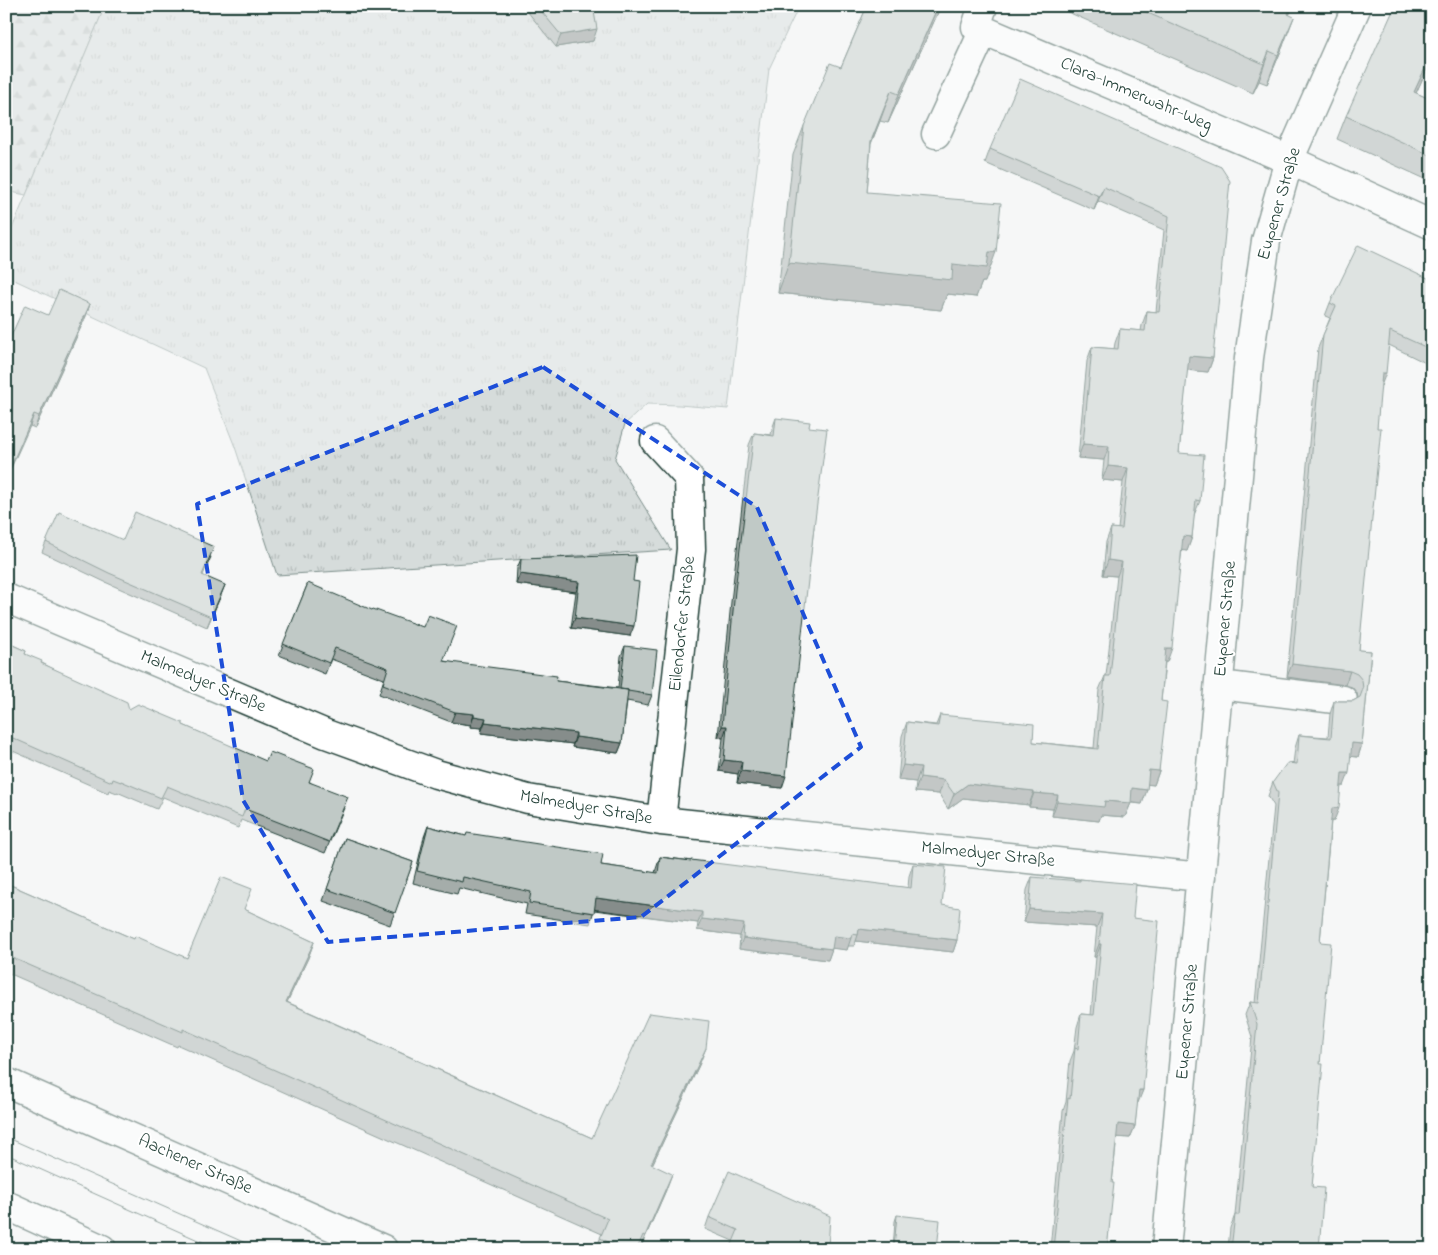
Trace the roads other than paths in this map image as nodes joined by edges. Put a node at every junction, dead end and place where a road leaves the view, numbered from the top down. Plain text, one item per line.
1 (1357, 6) edge
2 (984, 18) edge
3 (936, 134) dead end
4 (1289, 160) junction
5 (1432, 225) edge
6 (655, 441) dead end
7 (6, 598) edge
8 (1220, 685) junction
9 (1343, 700) edge
10 (661, 821) junction
11 (1201, 877) junction
12 (6, 1082) edge
13 (6, 1205) edge
14 (102, 1249) edge
15 (383, 1249) edge
16 (1166, 1249) edge

1 - 4 street, Eupener Straße
2 - 3 street, Clara-Immerwahr-Weg
2 - 4 street, Clara-Immerwahr-Weg
4 - 5 street, Clara-Immerwahr-Weg
4 - 8 street, Eupener Straße
6 - 10 street, Eilendorfer Straße
7 - 10 street, Malmedyer Straße
8 - 9 street
8 - 11 street, Eupener Straße
10 - 11 street, Malmedyer Straße
11 - 16 street, Eupener Straße
12 - 15 street, Aachener Straße
13 - 14 street

